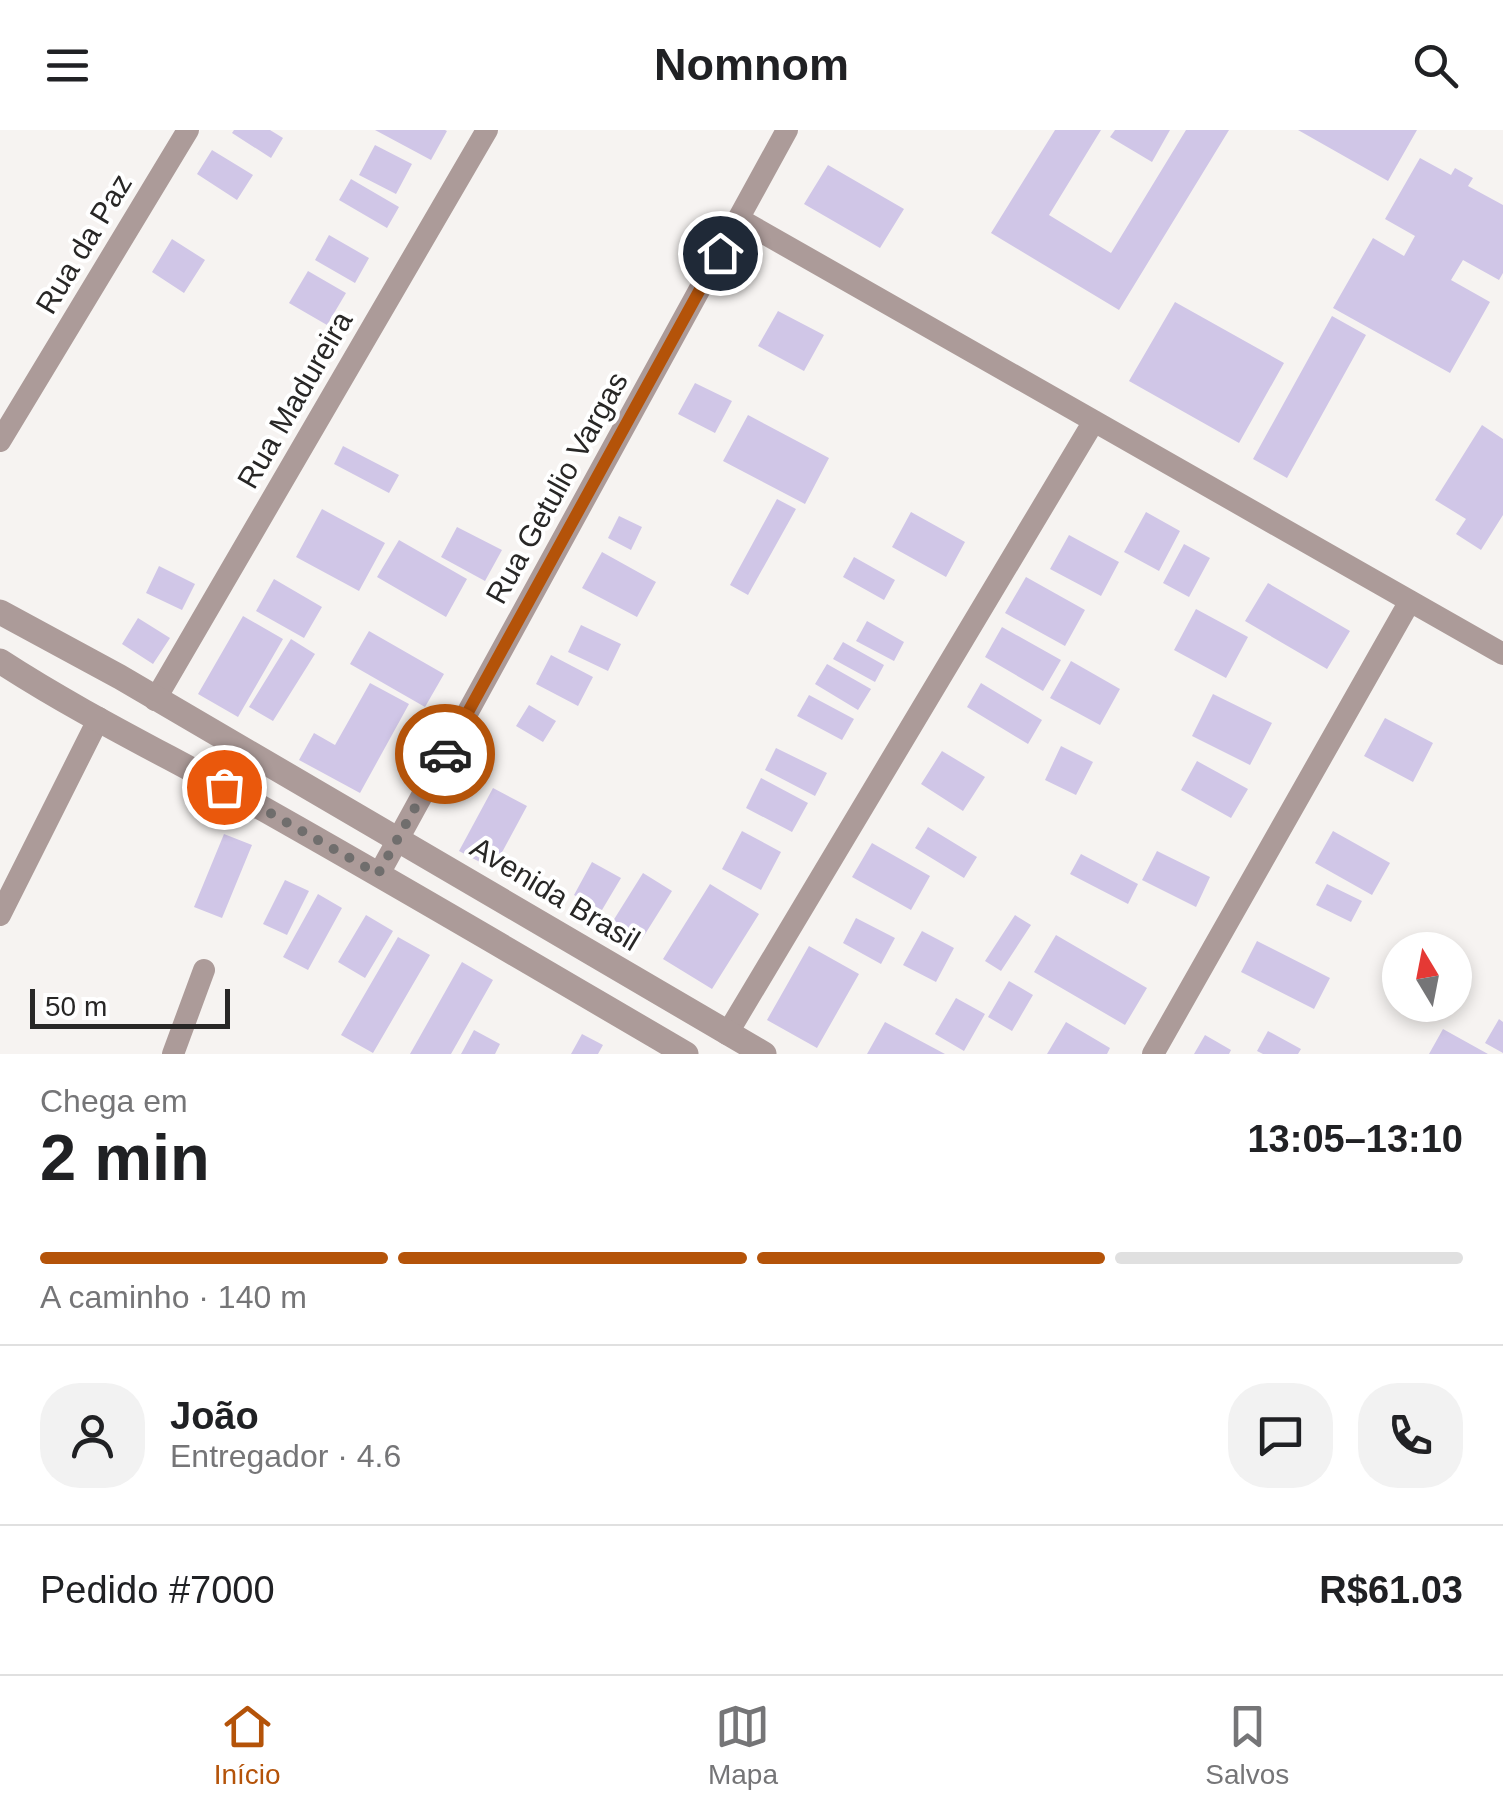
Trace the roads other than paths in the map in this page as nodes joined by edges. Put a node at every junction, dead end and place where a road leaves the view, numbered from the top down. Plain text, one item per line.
1 (188, 130) edge
2 (487, 130) edge
3 (787, 130) edge
4 (739, 218) junction
5 (1094, 422) junction
6 (0, 441) edge
7 (1410, 601) junction
8 (0, 612) edge
9 (1503, 654) edge
10 (0, 661) edge
11 (155, 700) junction
12 (99, 718) junction
13 (398, 839) junction
14 (378, 874) junction
15 (0, 915) edge
16 (204, 970) dead end
17 (727, 1034) junction
18 (173, 1054) edge
19 (686, 1054) edge
20 (764, 1054) edge
21 (1152, 1054) edge

1 - 6 street, Rua da Paz
2 - 11 street, Rua Madureira
3 - 4 street, Rua Getulio Vargas
4 - 5 street
4 - 13 street, Rua Getulio Vargas
5 - 7 street
5 - 17 street
7 - 9 street
7 - 21 street
8 - 11 street, Avenida Brasil
10 - 12 street
11 - 13 street, Avenida Brasil
12 - 14 street
12 - 15 street
13 - 14 street, Rua Getulio Vargas
13 - 17 street, Avenida Brasil
14 - 19 street
16 - 18 street
17 - 20 street, Avenida Brasil

